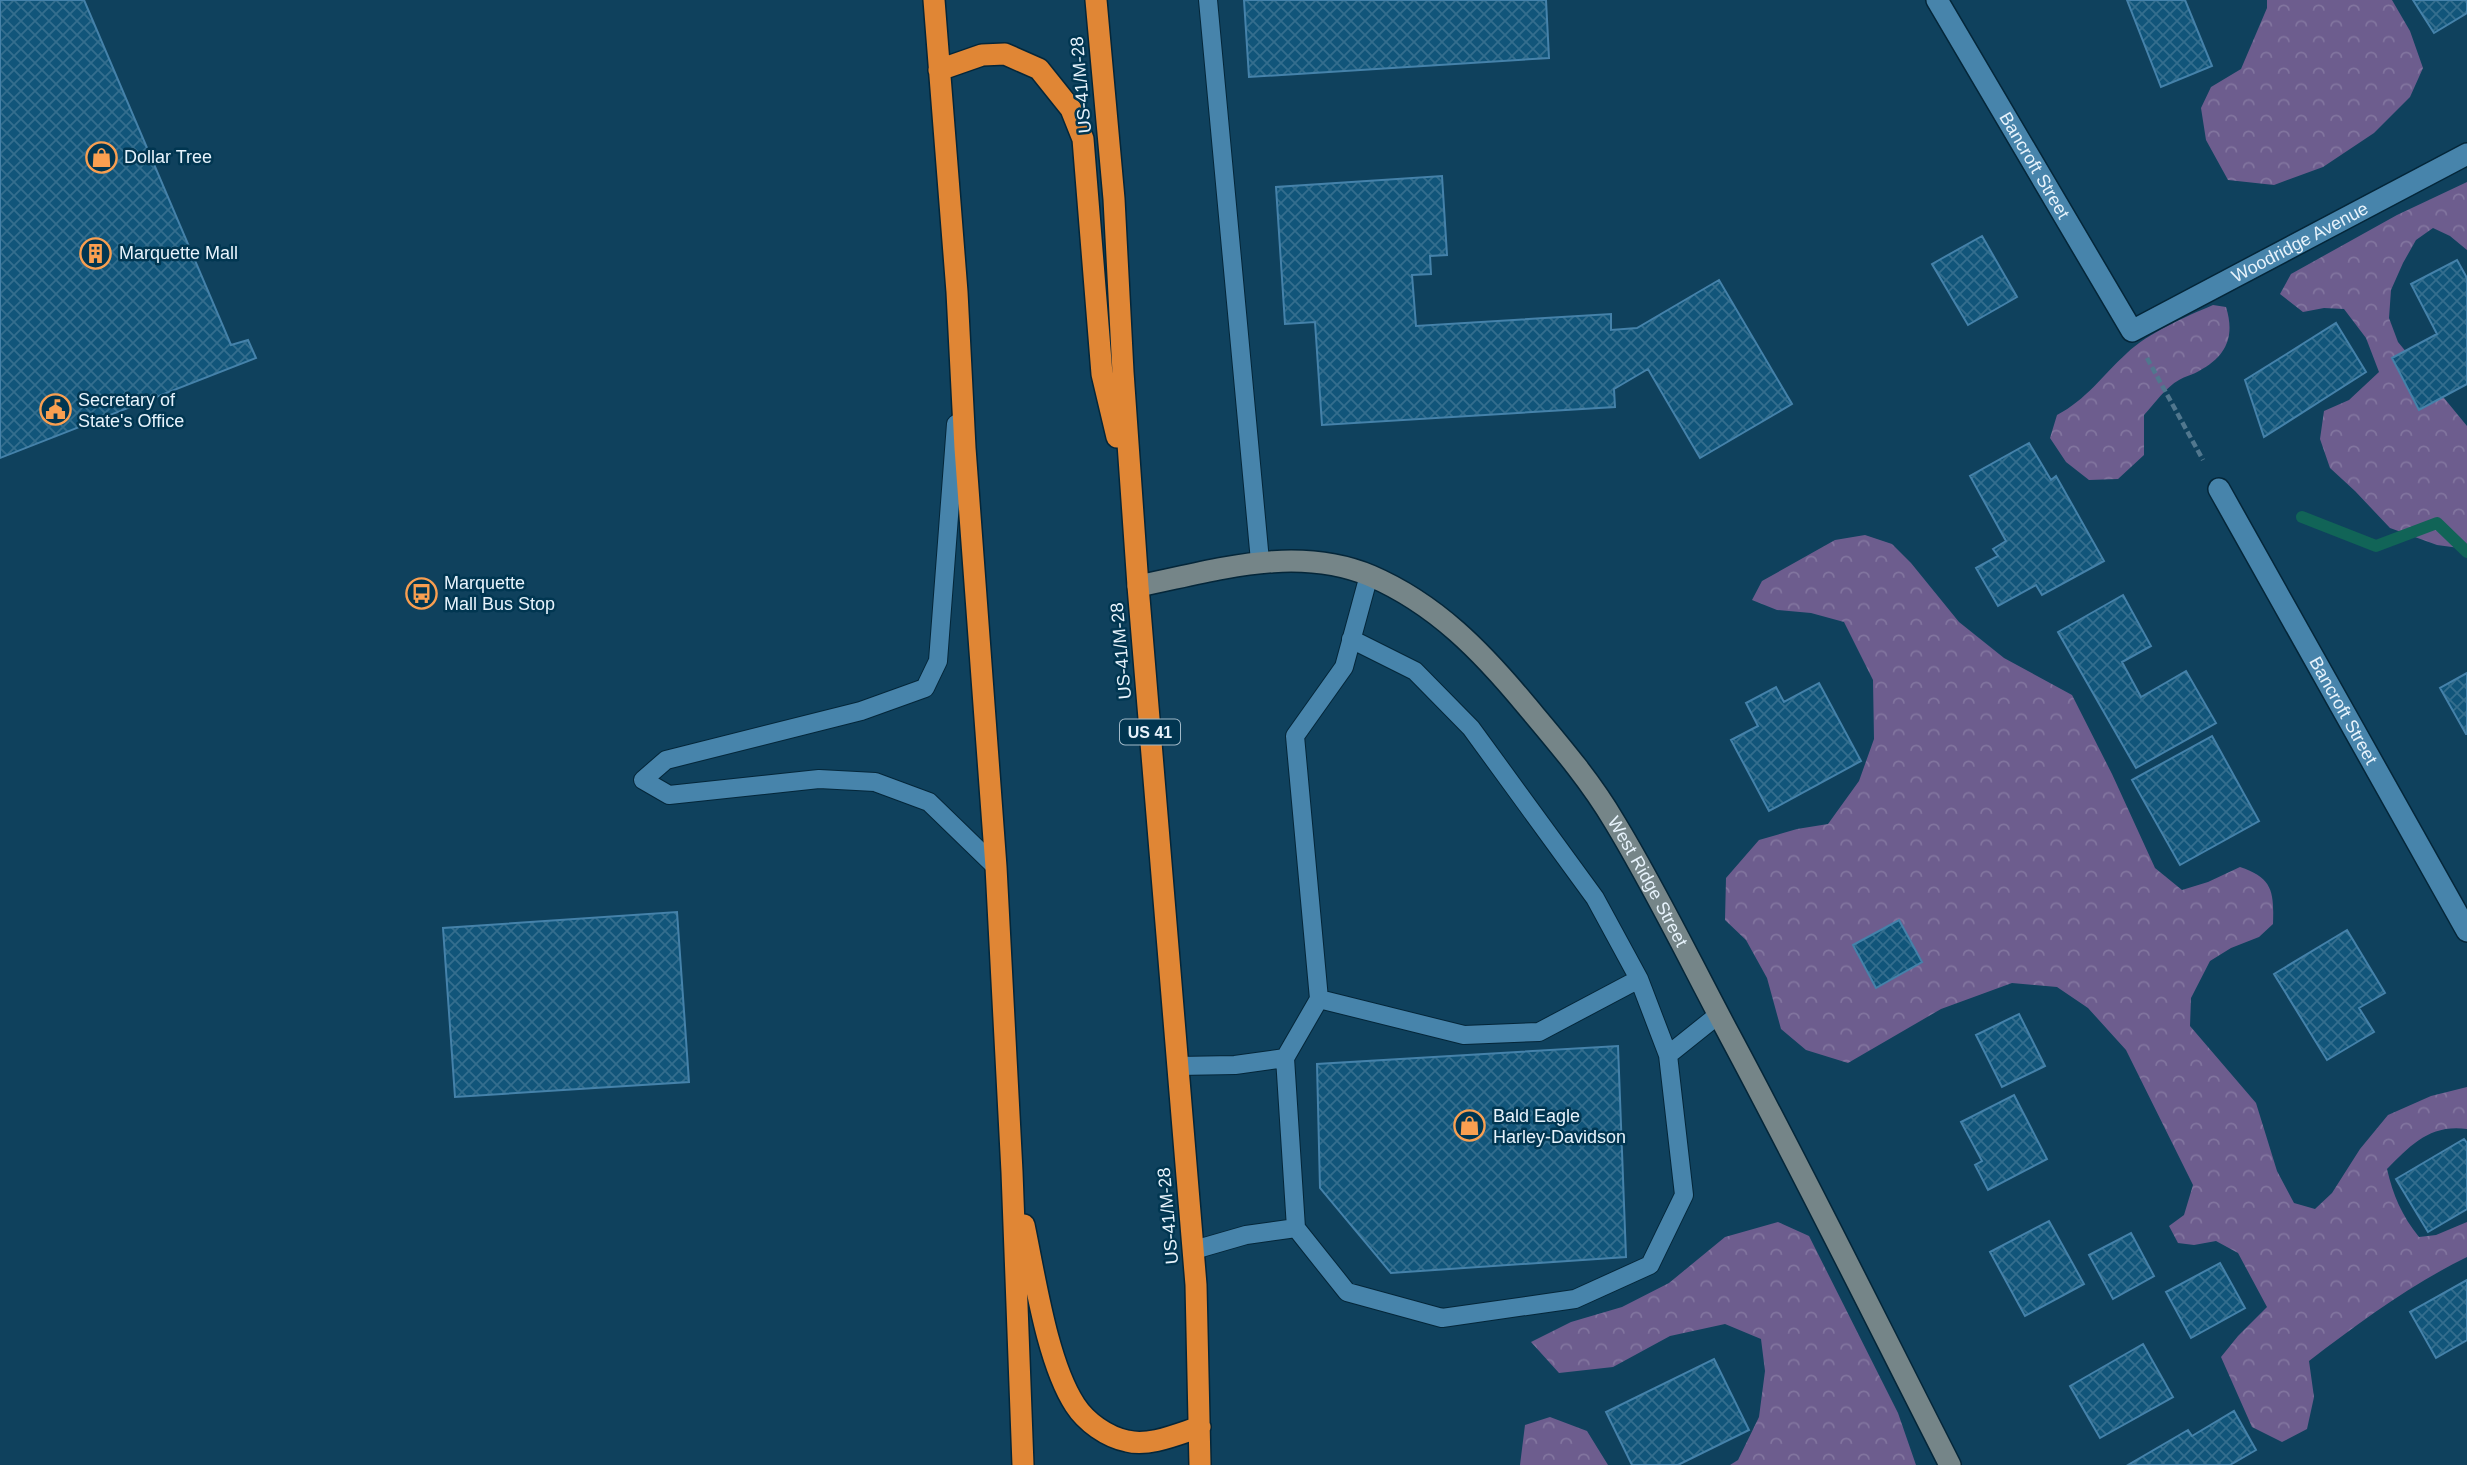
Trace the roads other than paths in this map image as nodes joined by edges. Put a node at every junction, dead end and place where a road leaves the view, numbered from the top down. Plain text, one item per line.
1 (933, 0) edge
2 (1096, 0) edge
3 (1208, 0) edge
4 (1937, 0) edge
5 (939, 70) junction
6 (2467, 153) edge
7 (2132, 331) joint
8 (961, 368) junction
9 (2219, 489) road end
10 (1133, 500) junction
11 (1260, 561) junction
12 (1369, 575) junction
13 (1138, 586) junction
14 (1351, 639) junction
15 (996, 867) junction
16 (2467, 931) edge
17 (1639, 979) junction
18 (1319, 999) junction
19 (1718, 1015) junction
20 (1668, 1055) junction
21 (1285, 1058) junction
22 (1178, 1066) junction
23 (1012, 1172) junction
24 (1296, 1228) junction
25 (1194, 1250) junction
26 (1200, 1427) junction
27 (1023, 1465) edge
28 (1200, 1465) edge
29 (1950, 1465) edge

1 - 5 highway
2 - 10 highway, US-41/M-28 / US 41
3 - 11 lane
4 - 7 street, Bancroft Street
5 - 8 highway
5 - 10 highway
6 - 7 street, Woodridge Avenue
8 - 15 highway
8 - 15 lane
9 - 16 street, Bancroft Street
10 - 13 highway, US-41/M-28 / US 41
11 - 12 street, West Ridge Street
11 - 13 street, West Ridge Street
12 - 14 lane
12 - 19 street, West Ridge Street
13 - 22 highway, US-41/M-28 / US 41
14 - 17 lane
14 - 18 lane
15 - 23 highway
17 - 18 lane
17 - 20 lane
18 - 21 lane
19 - 20 lane
19 - 29 street, West Ridge Street
20 - 24 lane
21 - 22 lane
21 - 24 lane
22 - 25 highway, US-41/M-28 / US 41
23 - 26 highway
23 - 27 highway
24 - 25 lane
25 - 26 highway, US-41/M-28 / US 41
26 - 28 highway, US-41/M-28 / US 41

